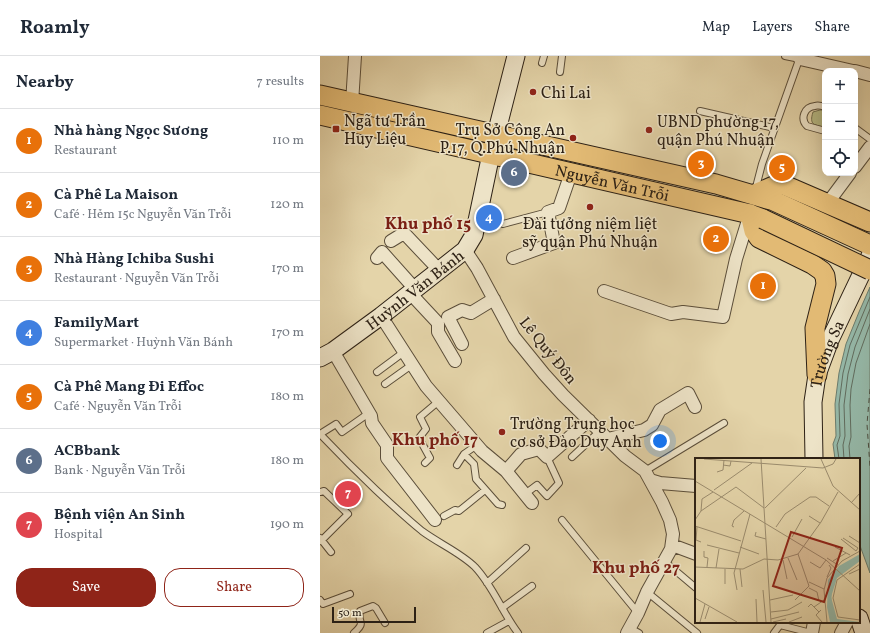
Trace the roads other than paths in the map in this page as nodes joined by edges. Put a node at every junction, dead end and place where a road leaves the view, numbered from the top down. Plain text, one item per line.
1 (355, 56) edge
2 (516, 56) edge
3 (562, 56) edge
4 (785, 56) edge
5 (800, 58) edge
6 (842, 68) edge
7 (560, 72) dead end
8 (858, 72) edge
9 (870, 75) edge
10 (320, 95) edge
11 (352, 103) junction
12 (822, 106) edge
13 (700, 111) dead end
14 (320, 115) edge
15 (774, 128) junction
16 (822, 130) edge
17 (858, 130) edge
18 (496, 135) junction
19 (870, 139) edge
20 (870, 147) edge
21 (491, 154) junction
22 (858, 162) edge
23 (571, 173) junction
24 (848, 176) edge
25 (755, 194) junction
26 (826, 204) junction
27 (548, 212) junction
28 (757, 216) junction
29 (870, 221) edge
30 (504, 224) dead end
31 (390, 241) dead end
32 (870, 245) edge
33 (465, 250) junction
34 (870, 256) edge
35 (377, 258) dead end
36 (513, 258) dead end
37 (439, 270) junction
38 (870, 270) edge
39 (412, 291) junction
40 (604, 291) dead end
41 (494, 299) junction
42 (381, 316) junction
43 (462, 344) dead end
44 (404, 352) junction
45 (326, 354) edge
46 (455, 361) dead end
47 (412, 364) junction
48 (377, 372) dead end
49 (817, 375) junction
50 (385, 384) dead end
51 (439, 401) junction
52 (695, 407) dead end
53 (369, 413) junction
54 (588, 420) junction
55 (724, 423) dead end
56 (320, 434) edge
57 (604, 435) junction
58 (477, 445) junction
59 (464, 454) junction
60 (547, 457) junction
61 (572, 457) dead end
62 (814, 458) edge
63 (425, 463) dead end
64 (457, 465) dead end
65 (506, 471) junction
66 (647, 475) junction
67 (695, 486) edge
68 (485, 490) junction
69 (320, 492) edge
70 (528, 499) joint
71 (502, 505) dead end
72 (440, 518) joint
73 (562, 520) dead end
74 (321, 539) edge
75 (672, 545) junction
76 (526, 548) dead end
77 (331, 552) dead end
78 (695, 554) edge
79 (664, 561) junction
80 (487, 583) junction
81 (532, 586) dead end
82 (695, 587) edge
83 (647, 592) junction
84 (350, 594) dead end
85 (320, 600) edge
86 (502, 608) junction
87 (638, 613) junction
88 (509, 620) junction
89 (860, 621) edge
90 (385, 623) dead end
91 (814, 623) edge
92 (847, 623) edge
93 (632, 631) edge
94 (354, 633) edge
95 (487, 633) edge
96 (518, 633) edge
97 (697, 633) edge
98 (774, 633) edge
99 (811, 633) edge
100 (842, 633) edge
101 (864, 633) edge

1 - 11 street
2 - 18 street
3 - 7 lane
4 - 5 lane
5 - 6 street
5 - 15 lane
8 - 9 street
10 - 11 main road, Nguyễn Văn Trỗi
11 - 18 main road, Nguyễn Văn Trỗi
12 - 16 lane
13 - 15 lane
14 - 21 main road, Nguyễn Văn Trỗi
15 - 25 lane
17 - 19 lane
18 - 21 street, Huỳnh Văn Bánh
18 - 25 main road, Nguyễn Văn Trỗi
20 - 22 street
21 - 23 main road, Nguyễn Văn Trỗi
21 - 33 street, Huỳnh Văn Bánh
23 - 27 street
23 - 28 main road, Nguyễn Văn Trỗi
24 - 26 street
25 - 26 main road
25 - 32 main road, Nguyễn Văn Trỗi
26 - 29 main road
27 - 30 lane
27 - 36 street
28 - 38 main road, Nguyễn Văn Trỗi, bridge
28 - 40 street
28 - 49 main road
31 - 37 street
33 - 37 street, Huỳnh Văn Bánh
33 - 41 street, Lê Quý Ðôn
34 - 49 street, Trường Sa
35 - 39 street
37 - 39 street, Huỳnh Văn Bánh
39 - 42 street, Huỳnh Văn Bánh
39 - 46 street
41 - 43 street
41 - 54 street, Lê Quý Ðôn
42 - 44 street
42 - 45 street, Huỳnh Văn Bánh
44 - 47 street
44 - 48 lane
45 - 53 street
47 - 50 lane
47 - 51 street
49 - 62 street, Trường Sa
51 - 58 street
51 - 63 lane
52 - 57 street
53 - 56 lane
53 - 72 street
54 - 57 street, Lê Quý Ðôn
54 - 60 street
55 - 66 lane
56 - 80 lane
57 - 61 lane
57 - 66 street, Lê Quý Ðôn
58 - 59 lane
58 - 65 street
59 - 64 lane
59 - 68 lane
60 - 65 street
60 - 70 lane
65 - 70 street
66 - 67 street
66 - 75 street
68 - 71 lane
68 - 72 lane
69 - 74 lane
73 - 87 lane
74 - 77 lane
75 - 78 street
75 - 79 street
76 - 80 lane
79 - 82 lane
79 - 83 street
80 - 86 lane
81 - 86 lane
83 - 87 street
83 - 97 lane
84 - 85 lane
86 - 88 lane
87 - 93 street
88 - 95 lane
88 - 96 lane
89 - 101 street
90 - 94 lane
91 - 99 street
92 - 100 street
98 - 99 lane

